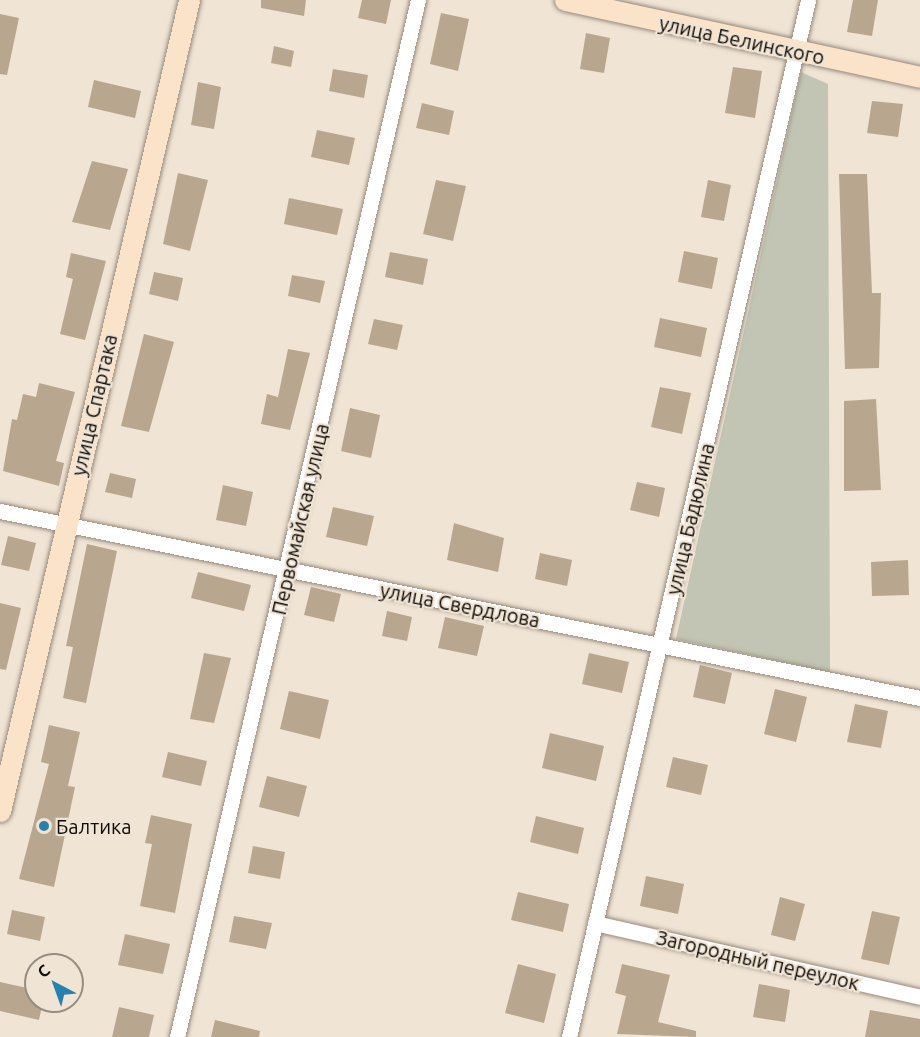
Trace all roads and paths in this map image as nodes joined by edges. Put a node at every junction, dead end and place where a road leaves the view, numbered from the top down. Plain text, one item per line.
1 (189, 0) edge
2 (418, 0) edge
3 (565, 0) edge
4 (808, 0) edge
5 (796, 53) junction
6 (920, 77) edge
7 (0, 511) edge
8 (66, 525) junction
9 (288, 570) junction
10 (662, 646) junction
11 (920, 698) edge
12 (0, 811) edge
13 (595, 923) junction
14 (920, 997) edge
15 (177, 1037) edge
16 (569, 1037) edge

1 - 8 street, улица Спартака
2 - 9 street, Первомайская улица
3 - 5 street, улица Белинского
4 - 5 street, улица Бадюлина
5 - 6 street, улица Белинского
5 - 10 street, улица Бадюлина
7 - 8 street, улица Свердлова
8 - 9 street, улица Свердлова
8 - 12 street, улица Спартака
9 - 10 street, улица Свердлова
9 - 15 street, Первомайская улица
10 - 11 street, улица Свердлова
10 - 13 street, улица Бадюлина
13 - 14 street, Загородный переулок
13 - 16 street, улица Бадюлина

